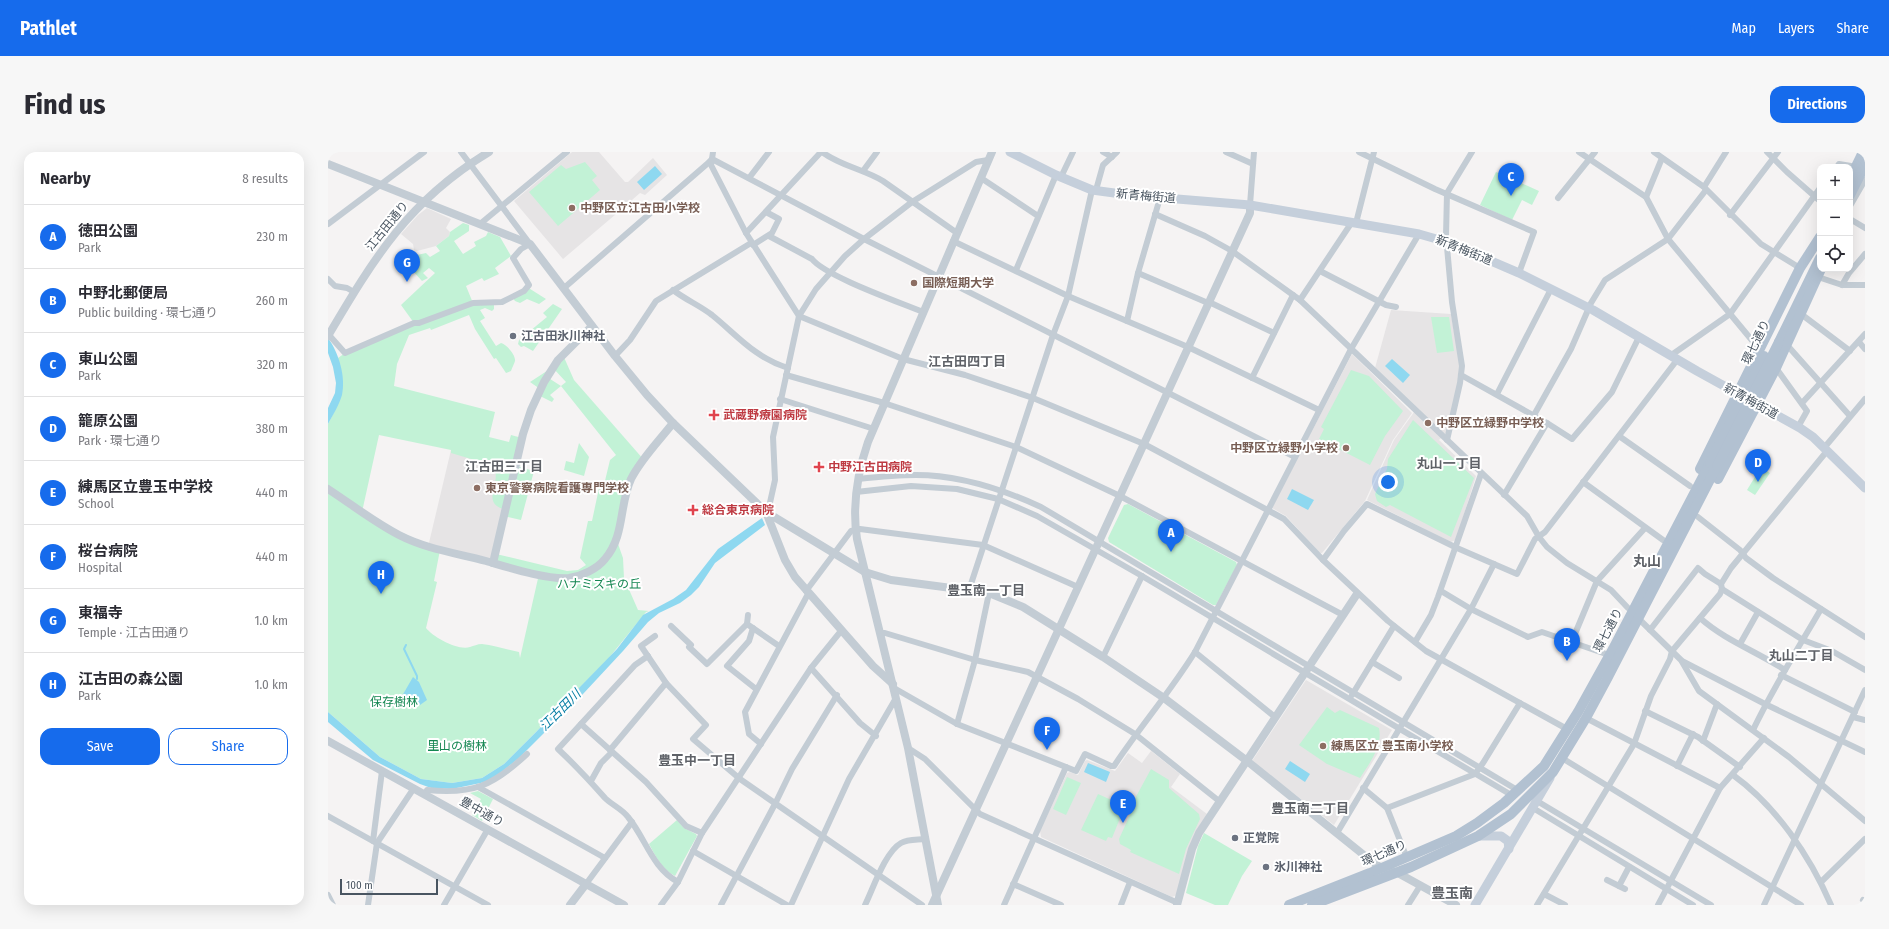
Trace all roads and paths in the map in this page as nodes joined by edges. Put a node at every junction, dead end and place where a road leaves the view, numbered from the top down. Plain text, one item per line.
1 (424, 152) edge
2 (462, 152) edge
3 (489, 152) edge
4 (567, 152) edge
5 (769, 152) edge
6 (822, 152) edge
7 (877, 152) edge
8 (1010, 152) edge
9 (1073, 152) edge
10 (1103, 152) edge
11 (1226, 152) edge
12 (1254, 152) edge
13 (1360, 152) edge
14 (1374, 152) edge
15 (1472, 152) edge
16 (1578, 152) edge
17 (1594, 152) edge
18 (1654, 152) edge
19 (1726, 152) edge
20 (1767, 152) edge
21 (1778, 152) edge
22 (1858, 152) edge
23 (1863, 152) edge
24 (1114, 154) edge
25 (711, 155) edge
26 (990, 156) edge
27 (1590, 158) junction
28 (1662, 158) junction
29 (1773, 158) junction
30 (1372, 159) junction
31 (470, 163) junction
32 (328, 164) edge
33 (1253, 164) junction
34 (1852, 164) edge
35 (1865, 165) edge
36 (864, 171) junction
37 (1853, 173) edge
38 (1058, 176) junction
39 (749, 178) junction
40 (980, 178) junction
41 (1865, 180) edge
42 (380, 185) junction
43 (1705, 188) junction
44 (1853, 189) edge
45 (1094, 190) junction
46 (1817, 192) edge
47 (1447, 193) junction
48 (782, 195) junction
49 (1646, 197) junction
50 (1814, 197) junction
51 (1160, 198) junction
52 (1558, 198) dead end
53 (1818, 200) edge
54 (1853, 201) edge
55 (422, 202) junction
56 (912, 202) junction
57 (1250, 205) junction
58 (502, 207) junction
59 (766, 212) junction
60 (1154, 214) junction
61 (1730, 215) junction
62 (1038, 216) junction
63 (1853, 221) edge
64 (1354, 222) junction
65 (328, 224) edge
66 (480, 224) junction
67 (1865, 228) edge
68 (746, 234) junction
69 (1419, 234) junction
70 (769, 236) junction
71 (955, 237) junction
72 (864, 239) junction
73 (1446, 239) junction
74 (1668, 239) junction
75 (1817, 242) edge
76 (530, 244) junction
77 (752, 244) junction
78 (1817, 247) edge
79 (1232, 251) junction
80 (1774, 254) junction
81 (1865, 254) edge
82 (1817, 264) edge
83 (1800, 268) junction
84 (1016, 270) junction
85 (1320, 271) junction
86 (830, 273) junction
87 (1138, 273) junction
88 (1519, 273) junction
89 (1820, 273) edge
90 (938, 277) junction
91 (328, 279) edge
92 (1842, 285) junction
93 (1865, 285) edge
94 (564, 288) junction
95 (1552, 289) junction
96 (673, 290) junction
97 (354, 292) junction
98 (1293, 295) junction
99 (1068, 296) junction
100 (1300, 300) junction
101 (1208, 302) junction
102 (1379, 302) junction
103 (1396, 307) dead end
104 (1589, 308) junction
105 (923, 312) junction
106 (1730, 314) junction
107 (1801, 314) junction
108 (799, 316) junction
109 (1127, 321) junction
110 (592, 326) junction
111 (1274, 333) junction
112 (1865, 334) edge
113 (328, 335) edge
114 (1053, 335) junction
115 (1639, 337) junction
116 (1779, 342) junction
117 (1859, 342) junction
118 (1188, 347) junction
119 (1351, 349) junction
120 (1865, 349) edge
121 (1760, 350) junction
122 (1850, 351) junction
123 (615, 356) junction
124 (1673, 358) junction
125 (903, 359) junction
126 (788, 368) junction
127 (1776, 368) junction
128 (786, 375) junction
129 (1461, 375) junction
130 (1252, 378) junction
131 (1820, 383) junction
132 (1167, 394) junction
133 (1497, 394) junction
134 (1738, 394) junction
135 (1033, 398) junction
136 (780, 400) junction
137 (1864, 402) edge
138 (884, 403) junction
139 (1802, 403) junction
140 (1757, 405) junction
141 (1319, 410) junction
142 (1534, 415) junction
143 (1850, 416) junction
144 (673, 423) junction
145 (1547, 423) junction
146 (1798, 427) junction
147 (874, 429) junction
148 (1619, 436) junction
149 (1447, 440) junction
150 (1144, 444) junction
151 (1016, 447) junction
152 (1826, 449) junction
153 (1295, 457) junction
154 (1714, 464) junction
155 (1481, 474) junction
156 (858, 479) junction
157 (1583, 482) junction
158 (1690, 486) junction
159 (1865, 488) edge
160 (328, 489) edge
161 (1002, 490) junction
162 (856, 492) junction
163 (1504, 495) junction
164 (1120, 496) junction
165 (998, 499) junction
166 (1268, 510) junction
167 (766, 513) junction
168 (1698, 517) junction
169 (1645, 528) junction
170 (856, 530) junction
171 (1539, 537) junction
172 (1663, 540) junction
173 (1099, 541) junction
174 (984, 545) junction
175 (1457, 548) junction
176 (1095, 549) junction
177 (834, 554) junction
178 (1743, 554) junction
179 (1323, 560) junction
180 (1242, 561) junction
181 (493, 563) junction
182 (1494, 564) junction
183 (865, 572) junction
184 (1142, 576) junction
185 (1597, 581) junction
186 (1078, 587) junction
187 (1721, 587) junction
188 (969, 590) junction
189 (1441, 591) junction
190 (807, 593) junction
191 (989, 593) junction
192 (1358, 594) junction
193 (1628, 608) junction
194 (1471, 609) junction
195 (1821, 609) junction
196 (1216, 611) junction
197 (1758, 612) junction
198 (748, 615) dead end
199 (1343, 615) junction
200 (1213, 618) junction
201 (1700, 618) junction
202 (1641, 621) junction
203 (747, 624) junction
204 (671, 626) dead end
205 (1394, 626) junction
206 (753, 628) junction
207 (1059, 628) junction
208 (841, 630) junction
209 (1650, 630) junction
210 (881, 633) junction
211 (655, 636) dead end
212 (1865, 637) edge
213 (1803, 640) junction
214 (1572, 641) junction
215 (1415, 642) junction
216 (1740, 644) junction
217 (779, 646) junction
218 (1672, 651) junction
219 (1195, 652) junction
220 (1611, 652) junction
221 (648, 656) junction
222 (1104, 657) junction
223 (975, 660) junction
224 (1440, 660) junction
225 (1681, 660) junction
226 (1372, 662) junction
227 (811, 668) junction
228 (1307, 670) junction
229 (1865, 670) edge
230 (1783, 673) junction
231 (1037, 677) junction
232 (1399, 678) dead end
233 (1607, 679) junction
234 (666, 683) junction
235 (893, 686) junction
236 (756, 689) junction
237 (1865, 690) edge
238 (1354, 693) junction
239 (837, 695) junction
240 (896, 698) junction
241 (1164, 698) junction
242 (1350, 700) junction
243 (1520, 703) junction
244 (1716, 704) junction
245 (1765, 704) junction
246 (1645, 712) junction
247 (1854, 714) junction
248 (1275, 717) junction
249 (1586, 718) junction
250 (1865, 720) edge
251 (1402, 721) junction
252 (581, 724) junction
253 (957, 724) junction
254 (1398, 728) junction
255 (1567, 729) junction
256 (1753, 730) junction
257 (1135, 734) junction
258 (1693, 734) junction
259 (876, 736) junction
260 (1764, 738) junction
261 (328, 741) edge
262 (1703, 741) junction
263 (1842, 741) junction
264 (761, 744) junction
265 (1006, 744) junction
266 (1634, 744) junction
267 (908, 748) junction
268 (611, 751) junction
269 (1865, 752) edge
270 (526, 754) dead end
271 (1562, 758) junction
272 (1247, 761) junction
273 (1677, 766) junction
274 (1066, 767) junction
275 (1740, 767) junction
276 (1480, 768) junction
277 (382, 771) junction
278 (1553, 772) junction
279 (1475, 774) junction
280 (1733, 775) junction
281 (740, 779) junction
282 (591, 781) junction
283 (1820, 784) junction
284 (478, 787) junction
285 (1608, 787) junction
286 (414, 788) junction
287 (1363, 788) junction
288 (1720, 788) junction
289 (1516, 793) junction
290 (425, 794) junction
291 (1219, 801) junction
292 (775, 804) junction
293 (1535, 805) junction
294 (1387, 808) junction
295 (976, 811) junction
296 (328, 816) edge
297 (1865, 821) edge
298 (632, 822) junction
299 (1583, 829) junction
300 (488, 830) junction
301 (702, 833) junction
302 (1336, 833) junction
303 (822, 836) junction
304 (1478, 836) junction
305 (1579, 836) junction
306 (1034, 838) junction
307 (926, 839) junction
308 (1693, 839) junction
309 (1865, 839) edge
310 (1794, 841) junction
311 (375, 842) junction
312 (1509, 848) junction
313 (693, 851) junction
314 (605, 858) junction
315 (1407, 858) junction
316 (1629, 866) junction
317 (1382, 868) junction
318 (1396, 872) junction
319 (736, 876) junction
320 (879, 876) junction
321 (1607, 880) dead end
322 (1670, 880) junction
323 (678, 882) junction
324 (1130, 882) junction
325 (1821, 882) junction
326 (586, 884) junction
327 (1014, 884) junction
328 (454, 886) junction
329 (1420, 886) junction
330 (1772, 888) junction
331 (1666, 889) junction
332 (1544, 894) junction
333 (328, 895) edge
334 (937, 901) edge
335 (1178, 904) edge
336 (333, 905) edge
337 (368, 905) edge
338 (444, 905) edge
339 (488, 905) edge
340 (570, 905) edge
341 (624, 905) edge
342 (661, 905) edge
343 (721, 905) edge
344 (787, 905) edge
345 (791, 905) edge
346 (865, 905) edge
347 (922, 905) edge
348 (932, 905) edge
349 (1004, 905) edge
350 (1061, 905) edge
351 (1121, 905) edge
352 (1289, 905) edge
353 (1312, 905) edge
354 (1408, 905) edge
355 (1456, 905) edge
356 (1475, 905) edge
357 (1537, 905) edge
358 (1565, 905) edge
359 (1658, 905) edge
360 (1693, 905) edge
361 (1711, 905) edge
362 (1764, 905) edge
363 (1801, 905) edge
364 (1831, 905) edge

1 - 42 street
2 - 31 street
3 - 31 street, 江古田通り
4 - 58 street
5 - 39 street
6 - 36 street
6 - 48 street
7 - 36 street
8 - 38 main road, 新青梅街道
9 - 38 street
10 - 24 street
11 - 33 street
12 - 33 street
13 - 30 street
14 - 30 street
15 - 47 street
16 - 27 street
17 - 27 street
18 - 28 street
19 - 43 street
20 - 29 street
21 - 29 street
22 - 34 street
23 - 37 main road
24 - 45 street
25 - 39 street
25 - 68 street
25 - 94 street
26 - 40 street
26 - 56 street
27 - 49 street
27 - 52 street
28 - 43 street
28 - 49 street
29 - 50 street
29 - 61 street
30 - 47 street
30 - 64 street
31 - 55 street, 江古田通り
31 - 58 street
32 - 42 street
33 - 57 street
35 - 44 main road
36 - 56 street
38 - 45 main road, 新青梅街道
38 - 62 street
39 - 48 street
40 - 62 street
40 - 71 street
41 - 54 street
42 - 55 street
42 - 65 street
43 - 61 street
43 - 74 street
45 - 51 main road, 新青梅街道
45 - 99 street
46 - 50 street
47 - 73 street
47 - 88 street
48 - 59 street
48 - 72 street
49 - 74 street
50 - 53 street
50 - 80 street
51 - 57 main road, 新青梅街道
51 - 60 street
55 - 66 street
55 - 97 street, 江古田通り
56 - 71 street
56 - 72 street
57 - 64 main road, 新青梅街道
57 - 79 street
58 - 66 street
58 - 76 street
59 - 68 street
59 - 70 street
60 - 79 street
60 - 87 street
61 - 80 street
62 - 84 street
63 - 67 street
64 - 69 main road, 新青梅街道
64 - 85 street
66 - 76 street
68 - 77 street
69 - 73 main road, 新青梅街道
69 - 102 street
70 - 77 street
70 - 86 street
71 - 84 street
71 - 90 street
72 - 86 street
72 - 90 street
73 - 88 main road, 新青梅街道
73 - 129 street
74 - 104 street
74 - 106 street
75 - 83 main road
76 - 94 street
76 - 113 street
77 - 96 street
77 - 108 street
78 - 116 main road, 環七通り
79 - 98 street
79 - 101 street
80 - 83 street
80 - 106 street
81 - 92 street
82 - 116 main road, 環七通り
83 - 121 main road
84 - 99 street
85 - 100 street
85 - 102 street
86 - 105 street
86 - 108 street
87 - 101 street
87 - 109 street
88 - 95 main road, 新青梅街道
89 - 92 street
89 - 107 main road
90 - 105 street
90 - 114 street
91 - 97 street
92 - 93 street
94 - 110 street
95 - 104 main road, 新青梅街道
95 - 133 street
96 - 123 street
96 - 126 street
97 - 113 street, 江古田通り
98 - 100 street
98 - 111 street
99 - 109 street
99 - 114 street
100 - 119 street
101 - 111 street
101 - 118 street
102 - 103 street
102 - 119 street
104 - 115 main road, 新青梅街道
104 - 142 street
105 - 125 street
106 - 121 street
106 - 124 street
107 - 116 main road
107 - 122 street
108 - 125 street
108 - 126 street
109 - 118 street
110 - 123 street
110 - 181 street
111 - 130 street
112 - 117 street
114 - 132 street
114 - 135 street
115 - 124 main road, 新青梅街道
115 - 145 street
116 - 127 main road
116 - 131 street
116 - 154 main road, 環七通り, bridge
117 - 120 street
117 - 122 street
118 - 130 street
118 - 132 street
119 - 141 street
119 - 149 street
121 - 134 main road
122 - 131 street
123 - 144 street
124 - 134 main road, 新青梅街道
124 - 148 street
125 - 135 street
125 - 138 street
126 - 128 street
127 - 139 street
127 - 140 main road
128 - 136 street
128 - 138 street
129 - 133 street
129 - 149 street
130 - 141 street
131 - 139 street
131 - 143 street
132 - 150 street
132 - 153 street
133 - 142 street
134 - 140 main road, 新青梅街道
134 - 158 main road
135 - 150 street
135 - 151 street
136 - 147 street
136 - 167 street
137 - 143 street
138 - 147 street
138 - 151 street
139 - 146 street
140 - 146 main road, 新青梅街道
140 - 168 main road
141 - 153 street
142 - 145 street
143 - 152 street
144 - 167 street
144 - 181 street
145 - 163 street
146 - 152 main road, 新青梅街道
147 - 156 street
148 - 157 street
148 - 158 street
149 - 155 street
150 - 164 street
150 - 166 street
151 - 161 street
151 - 164 street
152 - 159 main road, 新青梅街道
152 - 178 street
153 - 166 street
154 - 220 main road, 環七通り
154 - 233 main road, 環七通り
155 - 163 street
155 - 175 street
156 - 161 street
156 - 162 street
157 - 169 street
157 - 171 street
158 - 172 main road
160 - 181 street
161 - 165 street
161 - 173 street
162 - 165 street
162 - 170 street
163 - 171 street
164 - 173 street
164 - 180 street
165 - 174 street
165 - 176 street
166 - 179 street
166 - 180 street
167 - 177 street
167 - 190 street
168 - 178 street
168 - 202 main road
169 - 172 street
169 - 185 street
170 - 174 street
170 - 177 street
170 - 183 street
171 - 182 street
171 - 185 street
172 - 193 main road
173 - 176 street
173 - 196 street
174 - 186 street
174 - 188 street
175 - 179 street
175 - 182 street
175 - 189 street
176 - 184 street
176 - 186 street
177 - 183 street
177 - 190 street
178 - 187 street
178 - 195 street
179 - 192 street
180 - 196 street
180 - 199 street
182 - 194 street
183 - 188 street
183 - 210 street
184 - 200 street
184 - 222 street
185 - 193 street
185 - 214 street
186 - 207 street
187 - 197 street
187 - 201 street
187 - 209 street
188 - 191 street
189 - 194 street
189 - 215 street
190 - 208 street
190 - 217 street
191 - 207 street
191 - 223 street
192 - 199 street
192 - 205 street
193 - 220 main road
194 - 214 street
194 - 224 street
195 - 212 street
195 - 213 street
196 - 200 street
196 - 228 street
197 - 213 street
197 - 216 street
198 - 203 street
199 - 228 street
200 - 219 street
200 - 228 street
201 - 216 street
201 - 218 street
202 - 209 street
202 - 233 main road
203 - 204 street
203 - 206 street
205 - 215 street
205 - 226 street
206 - 217 street
206 - 236 street
207 - 222 street
207 - 231 street
208 - 227 street
208 - 235 street
209 - 218 street
210 - 223 street
210 - 235 street
211 - 221 street
213 - 229 street
213 - 230 street
214 - 220 street
215 - 224 street
216 - 230 street
217 - 236 street
218 - 225 street
218 - 246 street
219 - 241 street
219 - 248 street
220 - 255 main road, 環七通り
221 - 234 street
221 - 252 street
222 - 241 street
223 - 231 street
223 - 253 street
224 - 243 street
224 - 251 street
225 - 244 street
225 - 245 street
226 - 232 street
226 - 238 street
227 - 239 street
227 - 264 street
228 - 238 street
228 - 242 street
228 - 248 street
230 - 245 street
230 - 247 street
231 - 257 street
231 - 265 street
233 - 249 main road, 環七通り
234 - 268 street
234 - 281 street
235 - 240 street
235 - 253 street
236 - 264 street
237 - 247 street
238 - 242 street
238 - 251 street
239 - 259 street
239 - 292 street
240 - 259 street
240 - 267 street
241 - 257 street
241 - 272 street
242 - 254 street
243 - 255 street
243 - 276 street
244 - 256 street
244 - 262 street
245 - 256 street
245 - 263 street
246 - 258 street
246 - 266 street
247 - 250 street
247 - 263 street
248 - 272 street
249 - 266 street
249 - 271 main road, 環七通り
251 - 254 street
251 - 276 street
252 - 268 street
252 - 282 street
253 - 265 street
254 - 279 street
254 - 287 street
255 - 289 main road, 環七通り
256 - 260 street
257 - 274 street
257 - 291 street
258 - 262 street
258 - 273 street
259 - 303 street
260 - 275 street
260 - 283 street
261 - 277 street, 豊中通り
262 - 275 street
263 - 269 street
263 - 283 street
264 - 281 street
265 - 274 street
265 - 295 street
266 - 273 street
266 - 285 street
267 - 295 street
267 - 307 street
268 - 282 street
268 - 301 street
270 - 284 street
271 - 278 main road, 環七通り
271 - 285 street
272 - 291 street
272 - 302 street
273 - 288 street
274 - 306 street
275 - 280 street
276 - 279 street
276 - 289 street
277 - 286 street, 豊中通り
277 - 311 street
278 - 293 main road
278 - 304 main road, 環七通り
279 - 289 street
279 - 294 street
280 - 288 street
280 - 310 street
281 - 292 street
281 - 301 street
282 - 298 street
283 - 297 street
283 - 310 street
284 - 290 street
284 - 314 street
285 - 299 street
285 - 308 street
286 - 290 street, 豊中通り
286 - 311 street
287 - 294 street
287 - 302 street
288 - 308 street
289 - 315 main road, 環七通り
290 - 300 street, 豊中通り
291 - 335 street
292 - 303 street
292 - 319 street
293 - 299 street
293 - 305 street
293 - 312 main road
294 - 315 street
295 - 306 street
295 - 334 street
296 - 311 street
298 - 314 street
298 - 323 street
299 - 305 street
299 - 322 street
300 - 326 street, 豊中通り
300 - 328 street
301 - 313 street
302 - 317 street
303 - 320 street
303 - 345 street
304 - 312 main road
304 - 318 main road, 環七通り
305 - 316 street
305 - 332 street
306 - 324 street
306 - 327 street
307 - 320 street
307 - 334 street
308 - 322 street
308 - 330 street
309 - 325 street
310 - 325 street
310 - 330 street
311 - 328 street
311 - 337 street
312 - 356 main road
313 - 319 street
313 - 323 street
314 - 326 street
315 - 317 main road, 環七通り
316 - 321 street
316 - 331 street
317 - 318 street
317 - 352 main road, 環七通り
318 - 329 street
318 - 353 main road, 環七通り
319 - 343 street
319 - 344 street
320 - 346 street
320 - 347 street
322 - 331 street
322 - 361 street
323 - 342 street
324 - 335 street
324 - 351 street
325 - 364 street
326 - 340 street
326 - 341 street, 豊中通り
327 - 349 street
327 - 350 street
328 - 338 street
328 - 339 street
329 - 354 street
329 - 355 street
330 - 362 street
330 - 363 street
331 - 359 street
331 - 360 street
332 - 357 street
332 - 358 street
333 - 336 street
334 - 348 street

